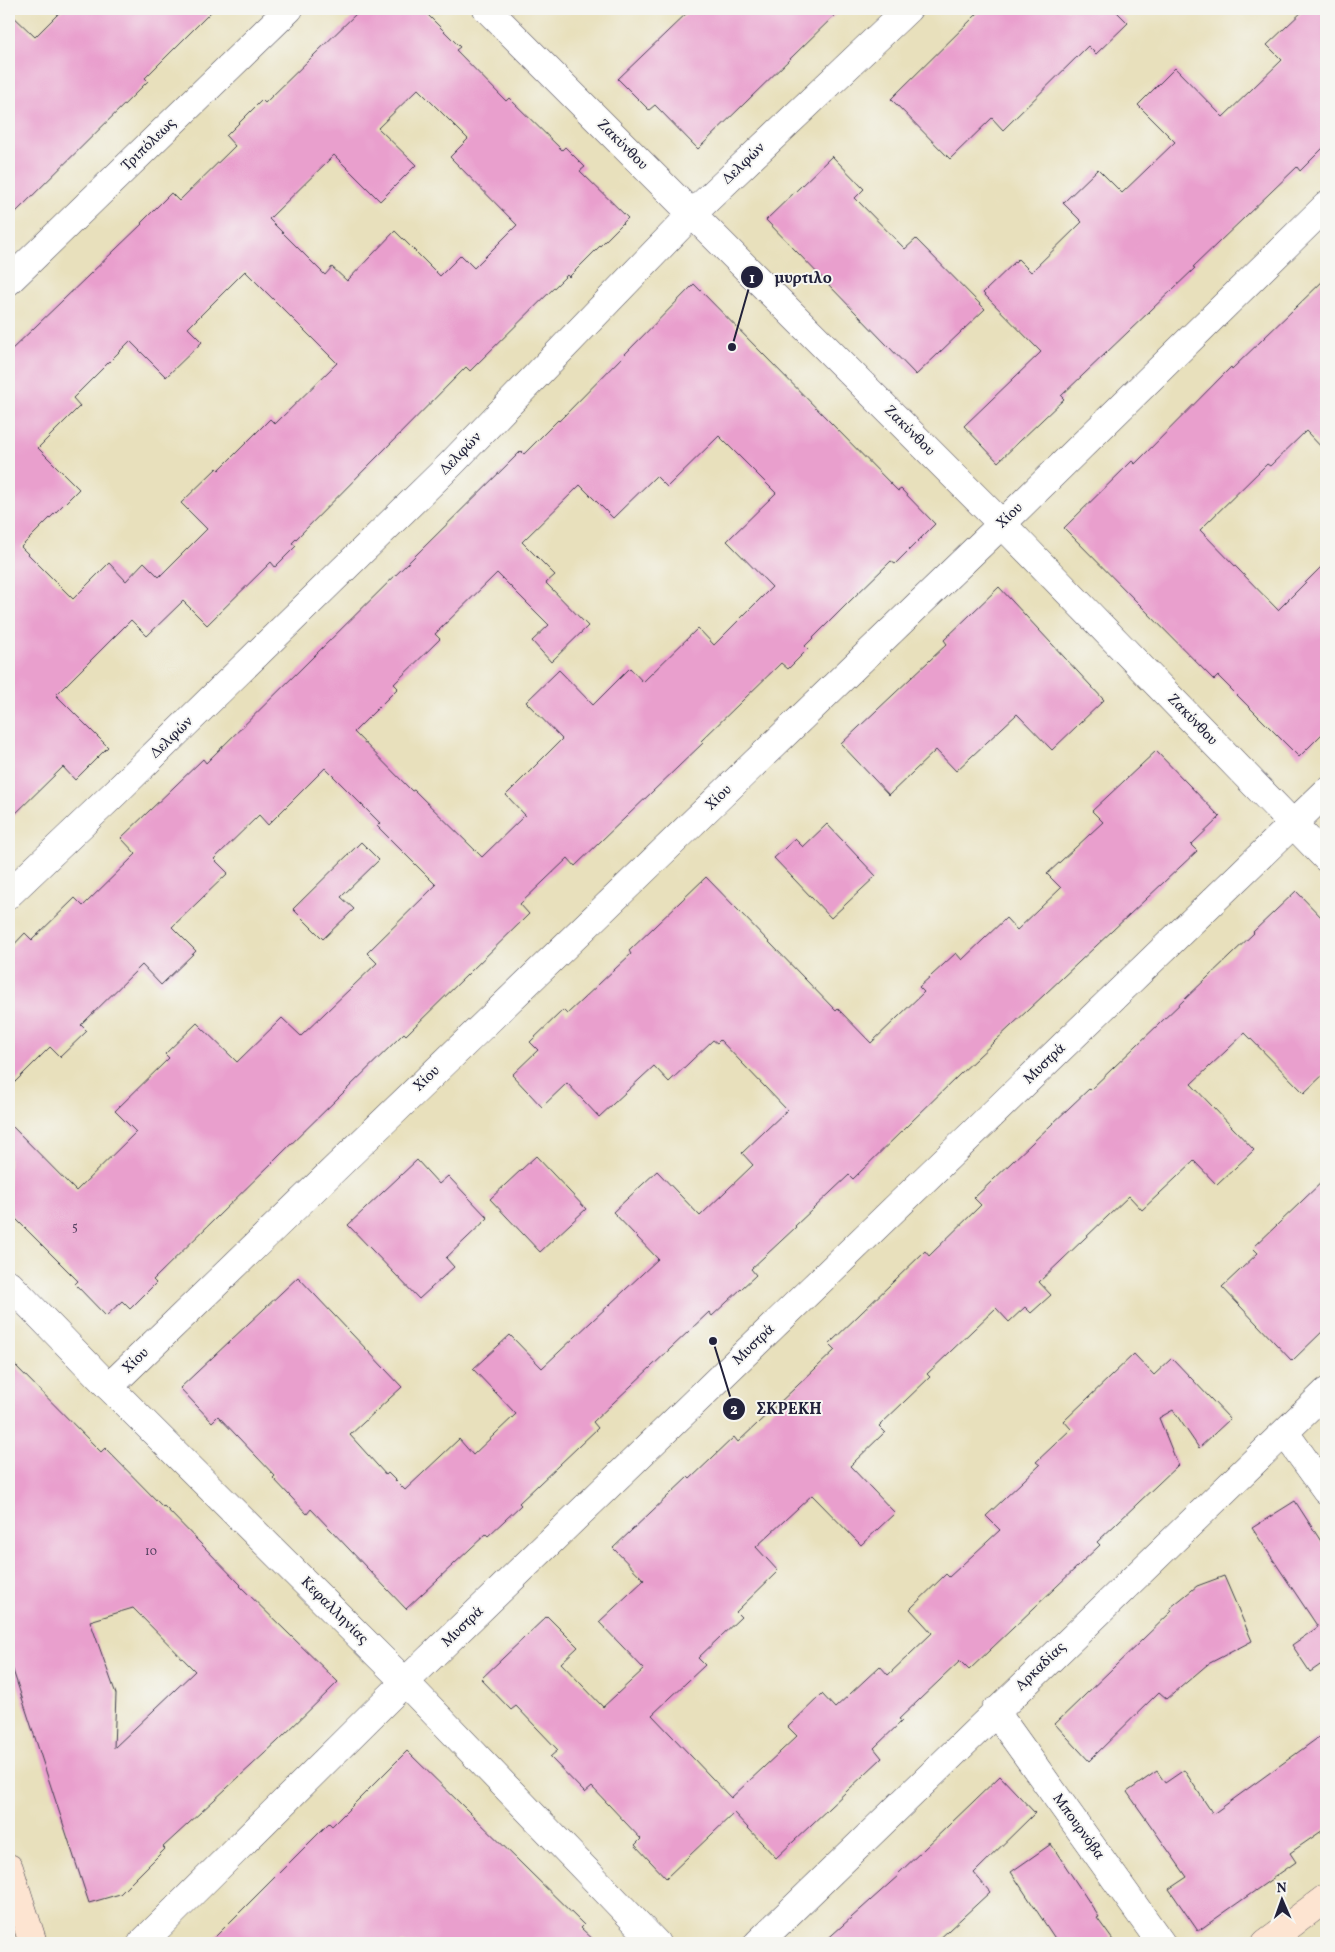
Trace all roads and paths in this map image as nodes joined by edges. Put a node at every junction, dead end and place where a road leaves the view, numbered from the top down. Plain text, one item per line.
1 (289, 9) edge
2 (487, 9) edge
3 (908, 9) edge
4 (1326, 206) edge
5 (691, 215) junction
6 (9, 281) edge
7 (1002, 524) junction
8 (1326, 792) edge
9 (1293, 824) junction
10 (1326, 858) edge
11 (9, 894) edge
12 (9, 1284) edge
13 (108, 1388) junction
14 (1326, 1392) edge
15 (1284, 1433) junction
16 (1326, 1490) edge
17 (406, 1682) junction
18 (995, 1712) junction
19 (9, 1872) edge
20 (1326, 1898) edge
21 (33, 1943) edge
22 (142, 1943) edge
23 (656, 1943) edge
24 (758, 1943) edge
25 (1160, 1943) edge
26 (1266, 1943) edge

1 - 6 street, Τριπόλεως
2 - 5 street, Ζακύνθου
3 - 5 street, Δελφών
4 - 7 street, Χίου
5 - 7 street, Ζακύνθου
5 - 11 street, Δελφών
7 - 9 street, Ζακύνθου
7 - 13 street, Χίου
8 - 9 street, Μυστρά
9 - 10 street, Ζακύνθου
9 - 17 street, Μυστρά
12 - 13 street, Κεφαλληνίας
13 - 17 street, Κεφαλληνίας
14 - 15 street, Αρκαδίας
15 - 16 street
15 - 18 street, Αρκαδίας
17 - 22 street, Μυστρά
17 - 23 street, Κεφαλληνίας
18 - 24 street, Αρκαδίας
18 - 25 street, Μπουρνόβα
19 - 21 street
20 - 26 street

